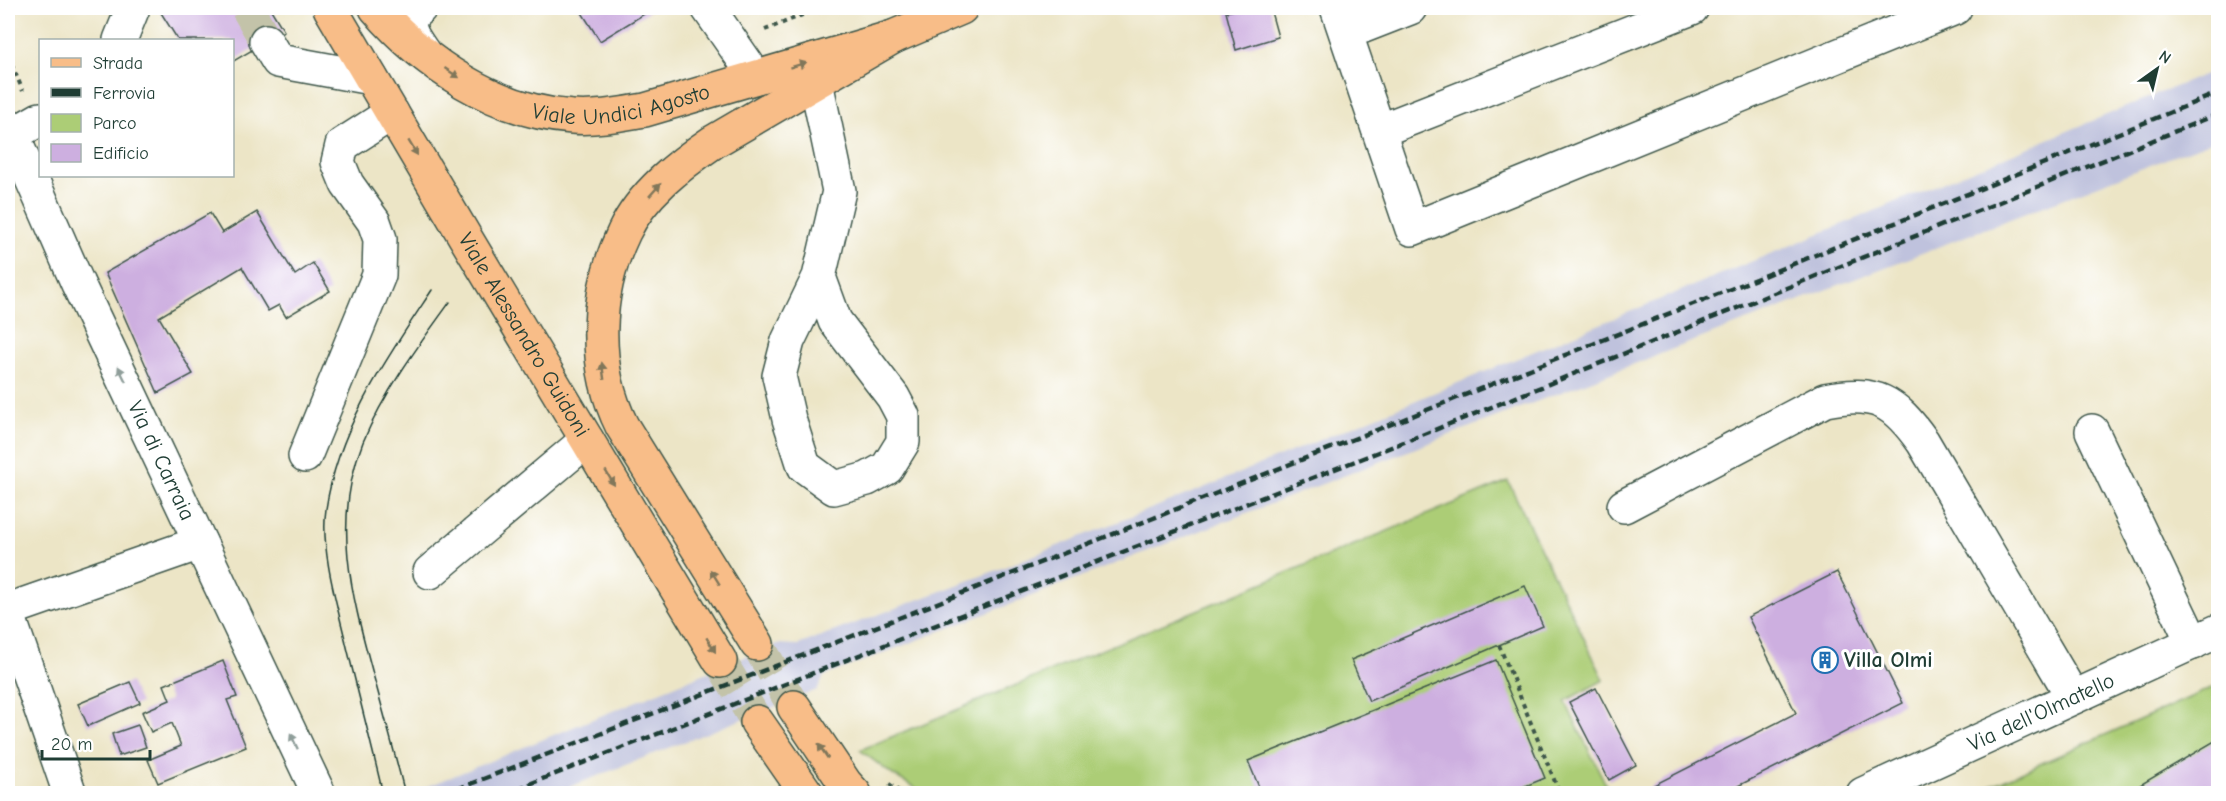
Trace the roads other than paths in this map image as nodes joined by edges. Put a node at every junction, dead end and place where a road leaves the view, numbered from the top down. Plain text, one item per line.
1 (133, 8) edge
2 (330, 8) edge
3 (376, 8) edge
4 (420, 8) edge
5 (708, 8) edge
6 (961, 8) edge
7 (1410, 8) edge
8 (1692, 8) edge
9 (1954, 8) edge
10 (1342, 20) edge
11 (892, 37) junction
12 (120, 39) edge
13 (266, 41) tunnel mouth
14 (426, 55) junction
15 (371, 78) junction
16 (756, 78) junction
17 (816, 82) junction
18 (392, 113) junction
19 (39, 119) edge
20 (10, 130) edge
21 (1379, 131) junction
22 (819, 277) junction
23 (622, 426) joint
24 (2092, 431) dead end
25 (587, 440) junction
26 (305, 456) dead end
27 (1624, 506) dead end
28 (200, 543) junction
29 (430, 572) dead end
30 (8, 612) edge
31 (2206, 637) edge
32 (757, 645) tunnel mouth
33 (720, 661) tunnel mouth
34 (2073, 697) junction
35 (794, 707) tunnel mouth
36 (757, 722) tunnel mouth
37 (854, 790) edge
38 (70, 794) edge
39 (319, 794) edge
40 (807, 794) edge
41 (1863, 794) edge

1 - 12 street
2 - 15 main road, Viale Alessandro Guidoni
3 - 14 main road, Viale Undici Agosto
4 - 14 street
5 - 16 street
6 - 11 main road, Viale Undici Agosto
7 - 10 street
8 - 21 street
9 - 21 street
10 - 21 street
16 -> 11 main road, Viale Undici Agosto
11 - 17 main road, Viale Undici Agosto
13 - 15 street
14 -> 16 main road, Viale Undici Agosto
15 - 18 main road, Viale Alessandro Guidoni
17 - 22 street
23 -> 17 main road, Viale Undici Agosto
18 -> 25 main road, Viale Alessandro Guidoni
18 - 26 street
19 - 20 street
28 -> 20 street, Via di Carraia
22 - 22 street
32 -> 23 main road, Viale Alessandro Guidoni
24 - 31 street
25 - 29 street
25 -> 33 main road, Viale Alessandro Guidoni
27 - 34 street
28 - 30 street
39 -> 28 street, Via di Carraia
30 - 38 street
31 - 34 street, Via dell'Olmatello
34 - 41 street, Via dell'Olmatello
37 -> 35 main road
36 - 40 main road

